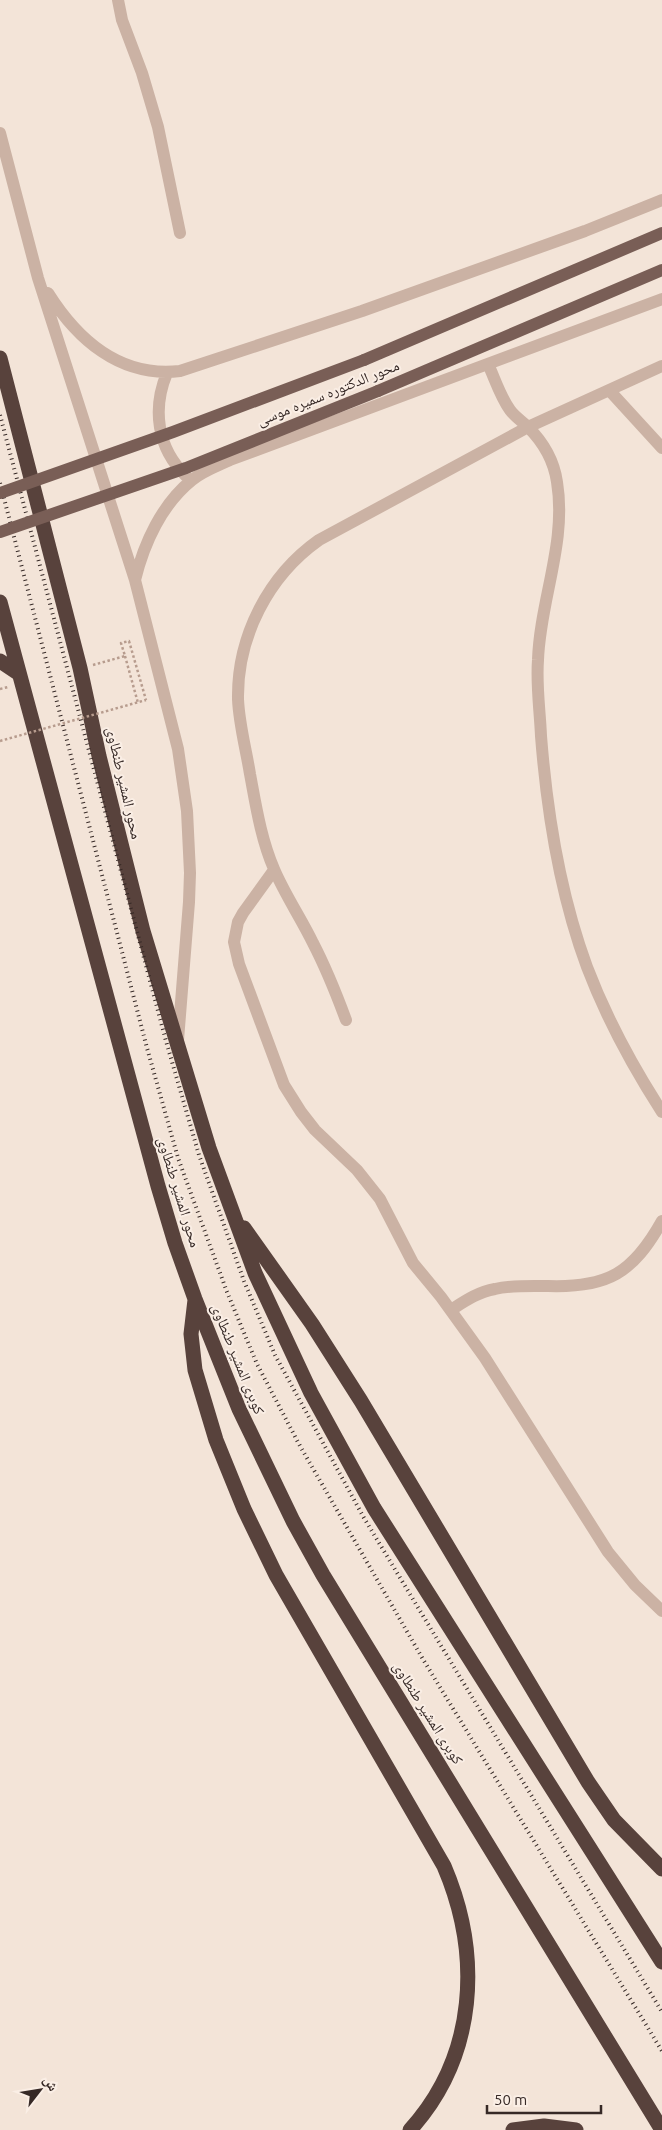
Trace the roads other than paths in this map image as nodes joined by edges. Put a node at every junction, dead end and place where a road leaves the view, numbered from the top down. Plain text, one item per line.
1 (118, 0) edge
2 (0, 133) edge
3 (662, 200) edge
4 (180, 232) dead end
5 (662, 233) edge
6 (662, 270) edge
7 (38, 278) junction
8 (662, 299) edge
9 (0, 358) edge
10 (488, 364) junction
11 (662, 366) edge
12 (166, 373) junction
13 (609, 390) junction
14 (528, 427) junction
15 (662, 448) edge
16 (191, 480) junction
17 (0, 494) edge
18 (0, 532) edge
19 (135, 580) junction
20 (0, 602) edge
21 (0, 661) edge
22 (18, 673) junction
23 (274, 870) junction
24 (346, 1020) dead end
25 (178, 1048) junction
26 (661, 1109) edge
27 (231, 1211) junction
28 (662, 1221) edge
29 (195, 1299) junction
30 (451, 1310) junction
31 (662, 1610) edge
32 (662, 1869) edge
33 (662, 1962) edge
34 (410, 2130) edge
35 (513, 2130) edge
36 (576, 2130) edge
37 (662, 2130) edge

1 - 4 street
2 - 7 street
3 - 12 street
5 - 17 main road, محور الدكتوره سميره موسى, bridge
6 - 18 main road, محور الدكتوره سميره موسى, bridge
7 - 12 street
7 - 19 street
8 - 10 street
9 - 25 highway, محور المشير طنطاوى
10 - 14 street
10 - 16 street
11 - 13 street
12 - 16 street
13 - 14 street
13 - 15 street
14 - 23 street
14 - 26 street
16 - 19 street
19 - 25 street
20 - 22 highway, محور المشير طنطاوى
21 - 22 highway
22 - 29 highway, محور المشير طنطاوى
23 - 24 street
23 - 30 street
25 - 27 highway, محور المشير طنطاوى
27 - 32 highway
27 - 33 highway
28 - 30 street
29 - 34 highway
29 - 37 highway, كوبرى المشير طنطاوى
30 - 31 street
35 - 36 highway

